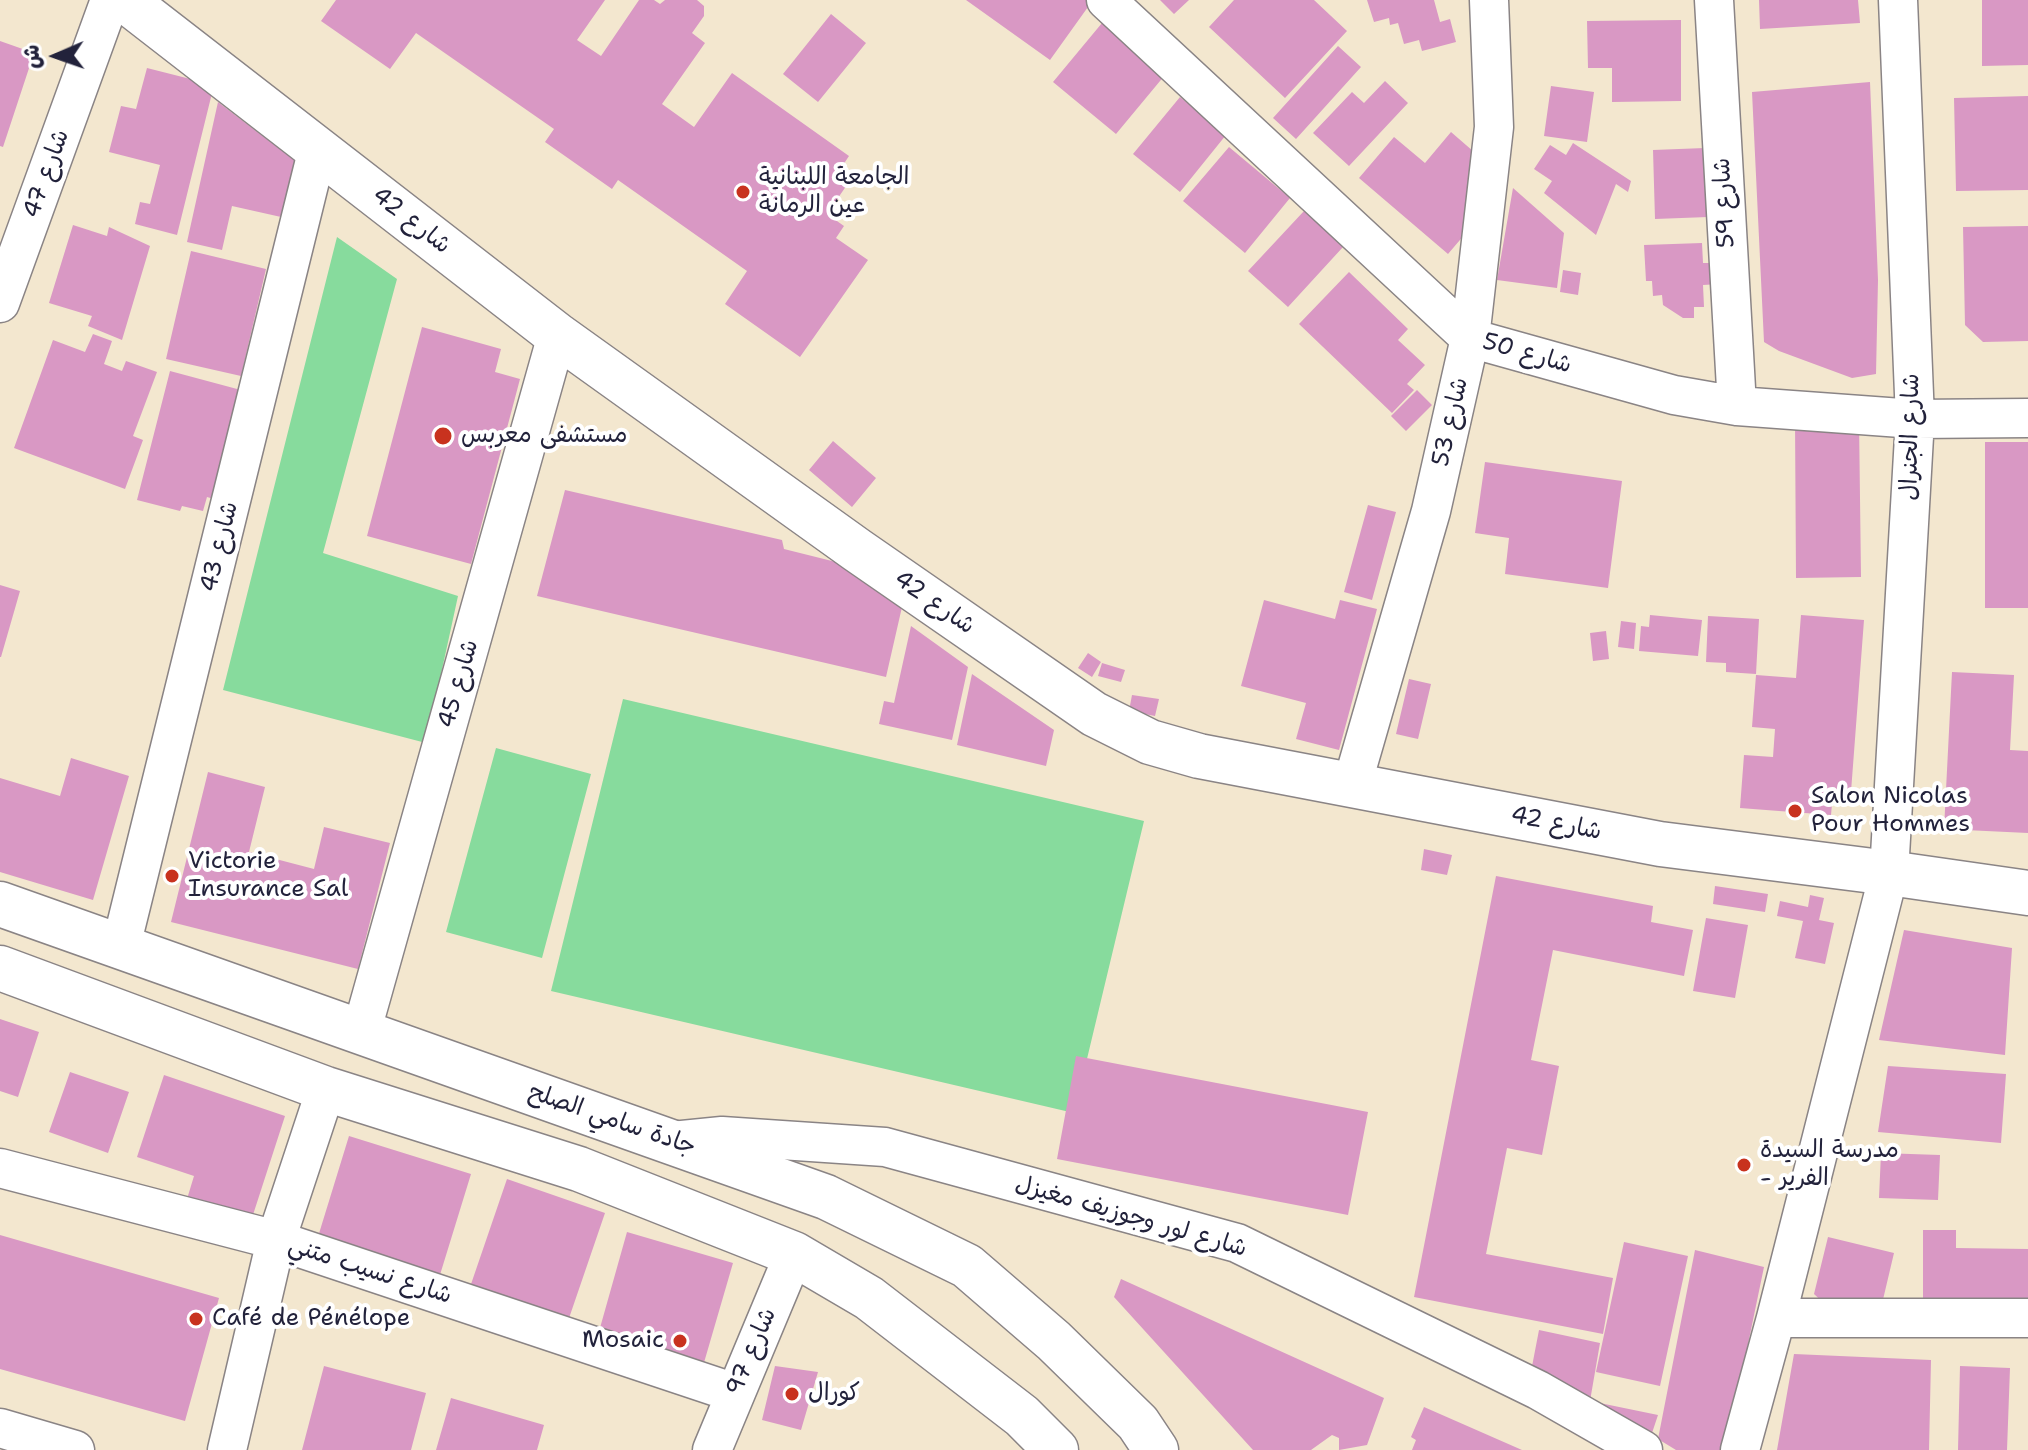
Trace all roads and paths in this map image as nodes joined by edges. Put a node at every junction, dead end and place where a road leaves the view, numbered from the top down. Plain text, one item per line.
1 (110, 0) edge
2 (125, 0) edge
3 (1106, 0) edge
4 (1489, 0) edge
5 (1714, 0) edge
6 (1898, 0) edge
7 (318, 148) junction
8 (0, 303) edge
9 (557, 335) junction
10 (1470, 338) junction
11 (1737, 406) junction
12 (2028, 418) edge
13 (1915, 419) junction
14 (1352, 785) junction
15 (1889, 873) junction
16 (2028, 893) edge
17 (0, 904) edge
18 (121, 946) junction
19 (0, 968) edge
20 (361, 1033) junction
21 (326, 1089) junction
22 (672, 1141) junction
23 (0, 1168) edge
24 (276, 1240) junction
25 (794, 1254) junction
26 (1776, 1318) junction
27 (2028, 1318) edge
28 (735, 1393) junction
29 (0, 1428) edge
30 (75, 1450) edge
31 (227, 1450) edge
32 (712, 1450) edge
33 (1056, 1450) edge
34 (1156, 1450) edge
35 (1643, 1450) edge
36 (1740, 1450) edge

1 - 8 street, شارع 47
2 - 7 main road, شارع 42
3 - 10 street, شارع 50
4 - 10 street, شارع 53
5 - 11 street, شارع 59
6 - 13 street, شارع الجنرال
7 - 9 main road, شارع 42
7 - 18 street, شارع 43
9 - 14 main road, شارع 42
9 - 20 street, شارع 45
10 - 11 street, شارع 50
10 - 14 street, شارع 53
11 - 13 street, شارع 50
12 - 13 street, شارع 50
13 - 15 street, شارع الجنرال
14 - 15 main road, شارع 42
15 - 16 main road, شارع 42
15 - 26 street
17 - 18 main road, جادة سامي الصلح
18 - 20 main road, جادة سامي الصلح
19 - 21 main road
20 - 22 main road, جادة سامي الصلح
21 - 24 street
21 - 25 main road
22 - 34 main road, جادة سامي الصلح
22 - 35 street, شارع لور وجوزيف مغيزل
23 - 24 street, شارع نسيب متني
24 - 28 street, شارع نسيب متني
24 - 31 street
25 - 28 street, شارع 97
25 - 33 main road
26 - 27 street
26 - 36 street
28 - 32 street, شارع 97
29 - 30 street

